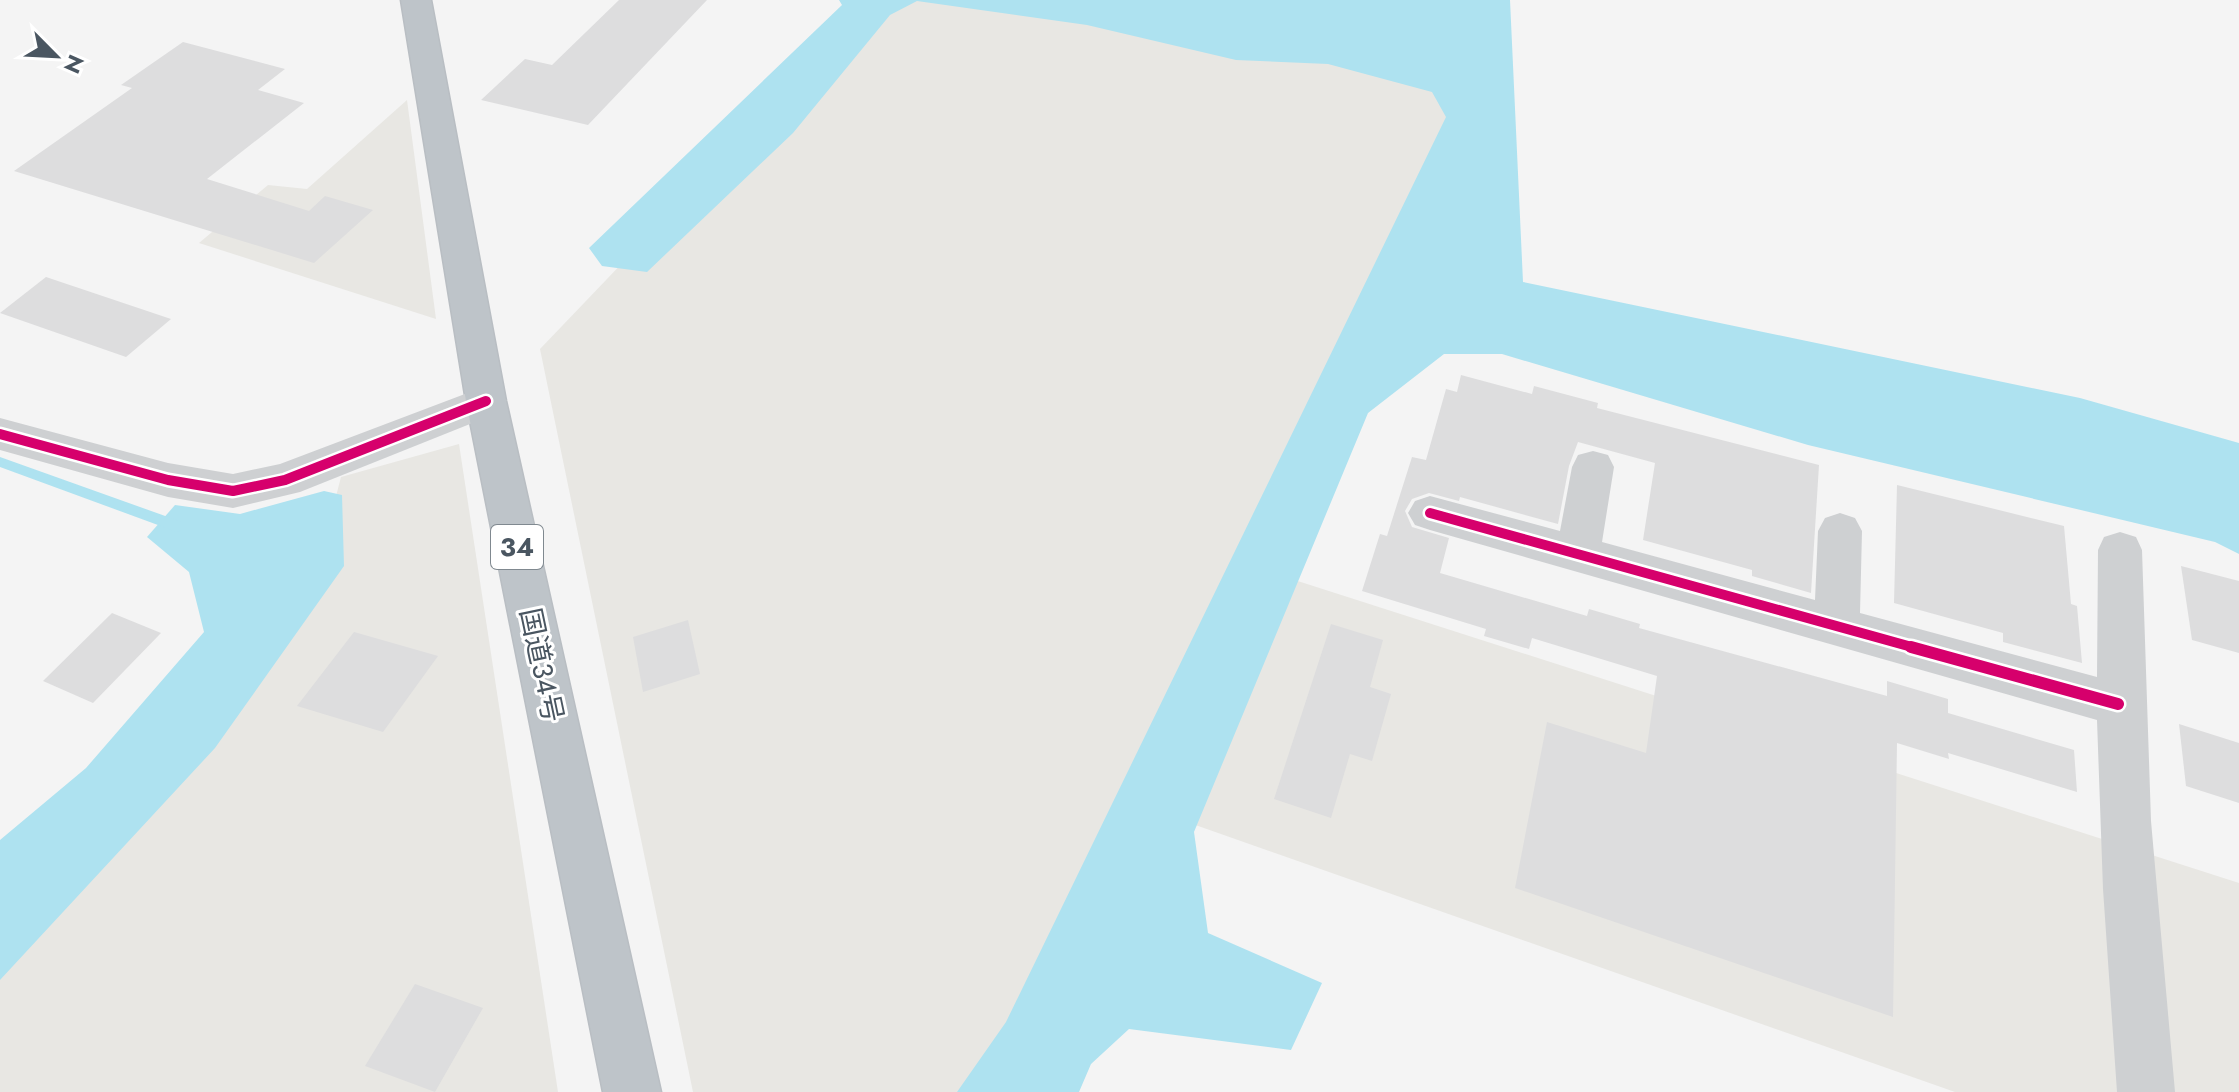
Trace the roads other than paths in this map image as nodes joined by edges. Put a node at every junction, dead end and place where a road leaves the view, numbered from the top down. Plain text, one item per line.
1 (416, 0) edge
2 (486, 401) junction
3 (0, 434) edge
4 (1593, 467) dead end
5 (1430, 513) dead end
6 (1840, 531) dead end
7 (2120, 550) dead end
8 (1578, 554) junction
9 (1837, 626) junction
10 (2118, 704) junction
11 (632, 1092) edge
12 (2146, 1092) edge

1 - 2 highway, 国道34号 / 34
2 - 3 street
2 - 11 highway, 国道34号 / 34
4 - 8 street
5 - 8 street
6 - 9 street
7 - 10 street
8 - 9 street
9 - 10 street
10 - 12 street

